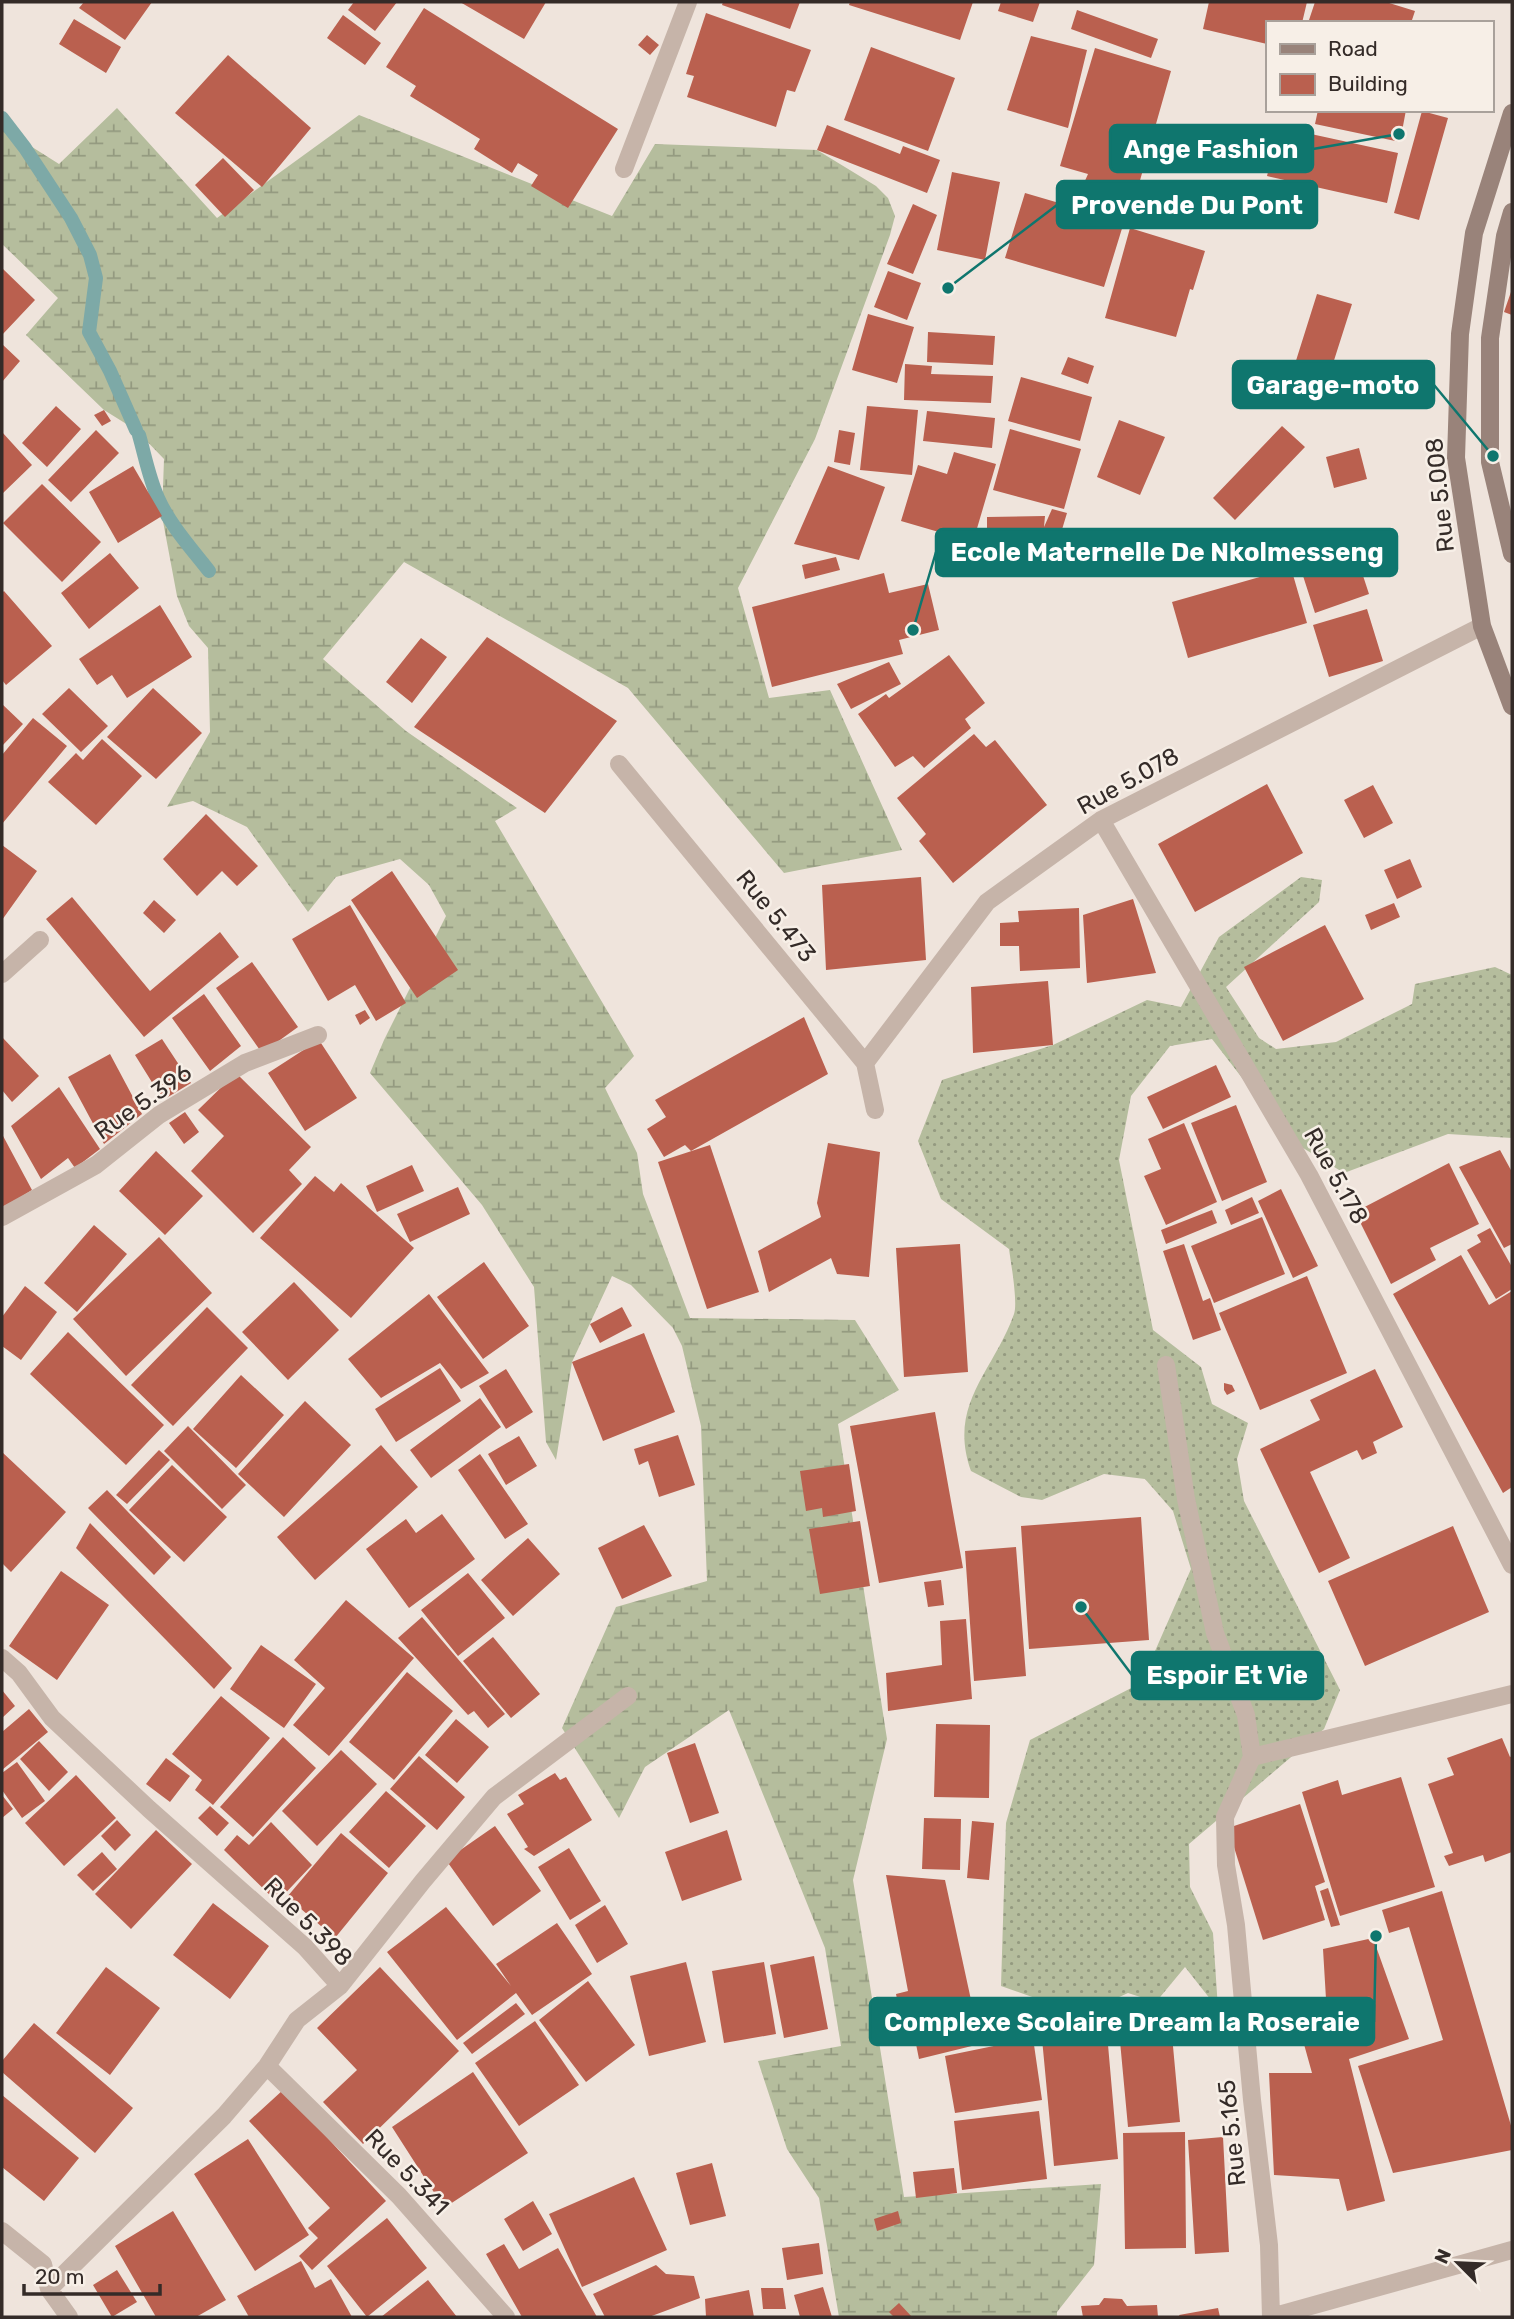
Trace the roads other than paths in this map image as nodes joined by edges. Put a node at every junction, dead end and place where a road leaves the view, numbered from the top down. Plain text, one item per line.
1 (688, 2) edge
2 (1512, 113) edge
3 (624, 169) dead end
4 (1512, 212) edge
5 (1508, 237) edge
6 (1512, 554) edge
7 (1482, 626) junction
8 (1512, 706) edge
9 (619, 764) dead end
10 (1101, 820) junction
11 (40, 940) dead end
12 (2, 974) edge
13 (317, 1035) dead end
14 (865, 1063) junction
15 (875, 1110) dead end
16 (2, 1217) edge
17 (1166, 1365) dead end
18 (1512, 1565) edge
19 (2, 1658) edge
20 (1512, 1694) edge
21 (628, 1696) dead end
22 (1252, 1757) junction
23 (340, 1986) junction
24 (267, 2066) junction
25 (2, 2231) edge
26 (1512, 2250) edge
27 (49, 2289) junction
28 (69, 2317) edge
29 (506, 2317) edge
30 (1270, 2317) edge

1 - 3 street
2 - 7 main road, Rue 5.008
4 - 5 main road
5 - 6 main road
7 - 8 main road, Rue 5.008
7 - 10 street, Rue 5.078
9 - 14 street, Rue 5.473
10 - 14 street, Rue 5.078
10 - 18 street, Rue 5.178
11 - 12 street
13 - 16 street, Rue 5.396
14 - 15 street, Rue 5.473
17 - 22 street
19 - 23 street, Rue 5.398
20 - 22 street
21 - 23 street
22 - 30 street, Rue 5.165
23 - 24 street, Rue 5.398
24 - 27 street, Rue 5.398
24 - 29 street, Rue 5.341
25 - 27 street
26 - 30 street, Rue 5.165
27 - 28 street

